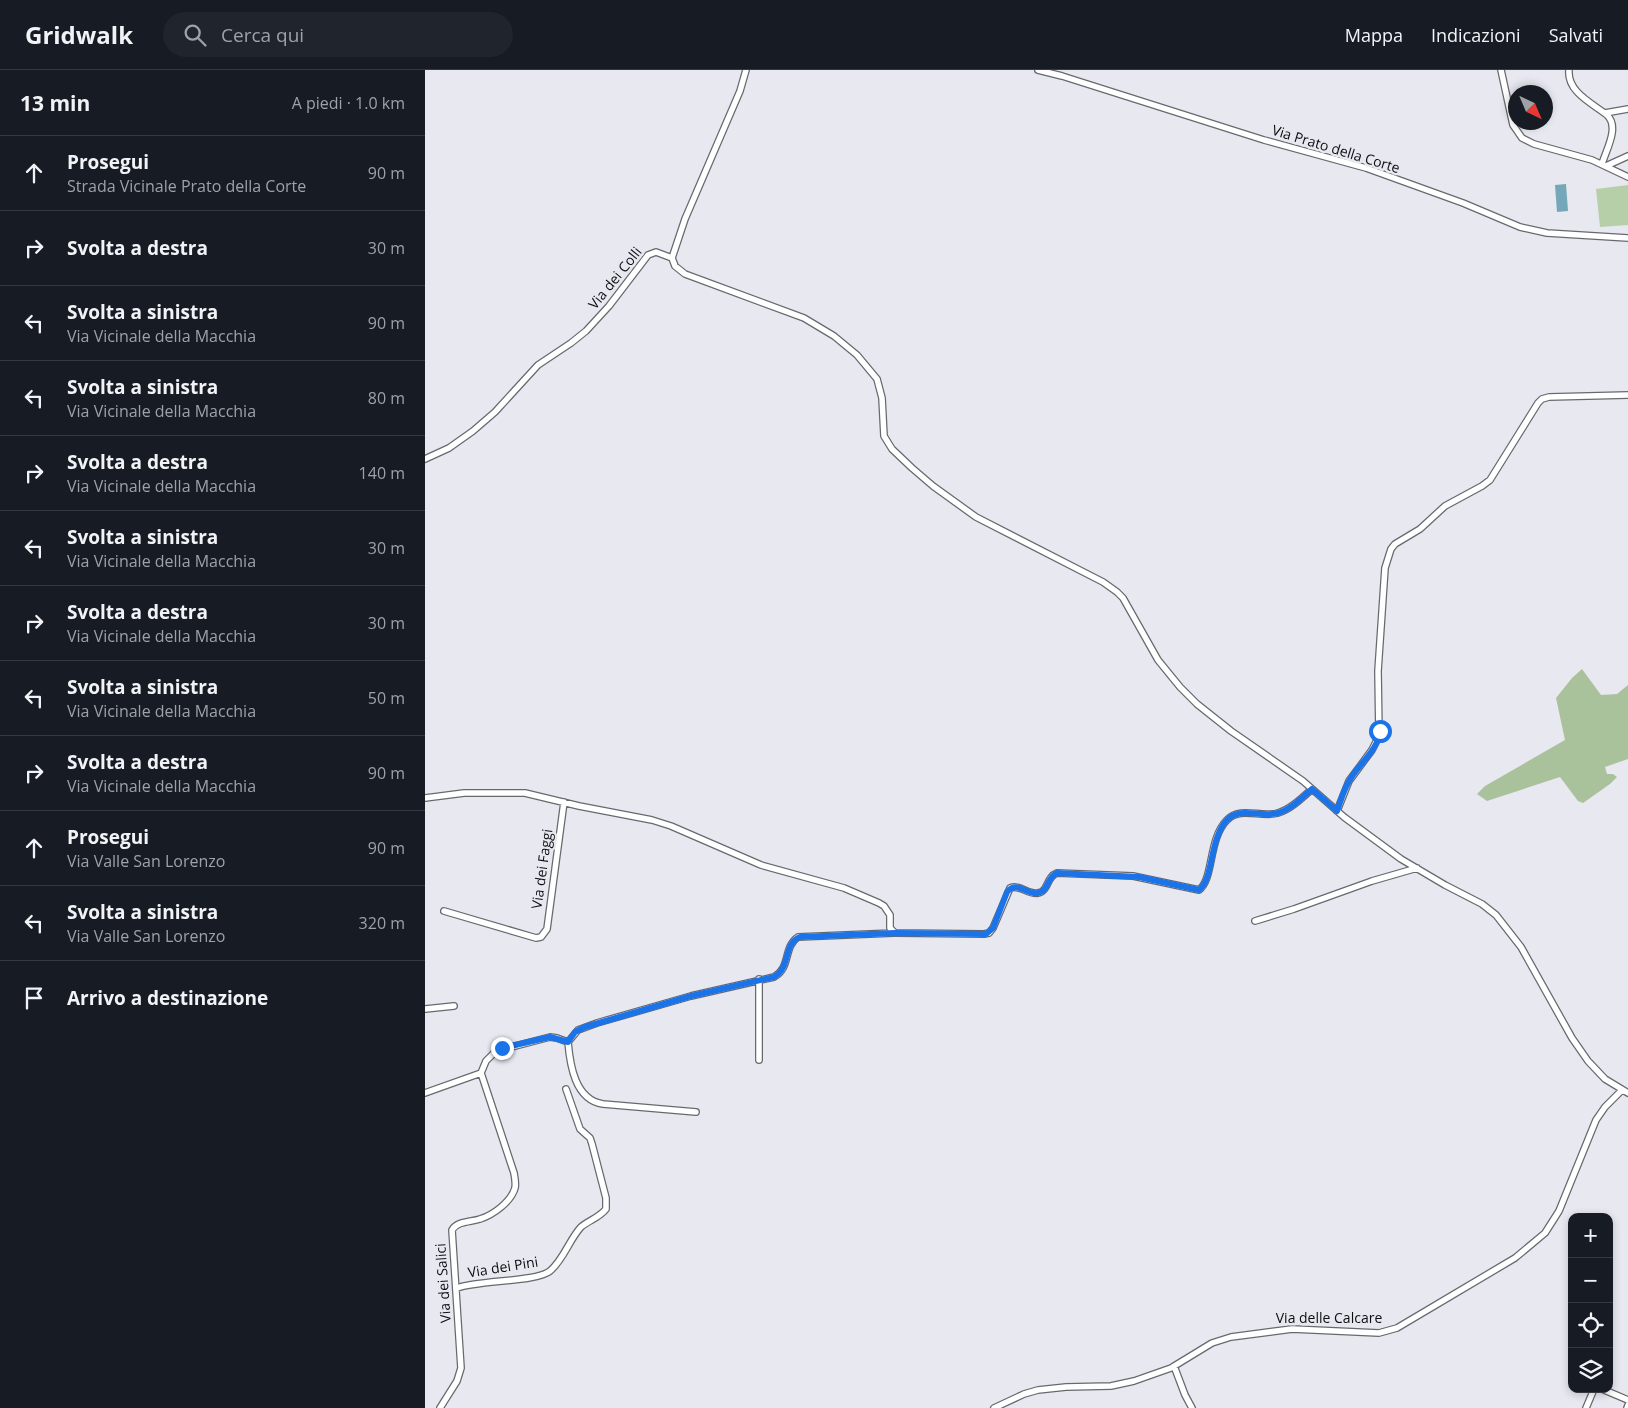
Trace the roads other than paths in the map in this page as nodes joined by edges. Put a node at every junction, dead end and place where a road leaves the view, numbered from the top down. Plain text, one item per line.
1 (746, 70) edge
2 (1038, 70) edge
3 (1501, 70) edge
4 (1570, 71) edge
5 (1628, 109) edge
6 (1605, 113) junction
7 (1628, 156) edge
8 (1604, 165) junction
9 (1628, 177) edge
10 (1628, 238) edge
11 (672, 258) junction
12 (1628, 395) edge
13 (425, 460) edge
14 (1312, 789) junction
15 (425, 798) edge
16 (564, 802) junction
17 (1337, 811) junction
18 (1417, 868) junction
19 (444, 911) dead end
20 (1255, 921) dead end
21 (895, 933) junction
22 (759, 979) junction
23 (454, 1006) dead end
24 (425, 1009) edge
25 (568, 1042) junction
26 (759, 1060) dead end
27 (481, 1073) junction
28 (566, 1089) dead end
29 (1625, 1091) edge
30 (425, 1093) edge
31 (696, 1112) dead end
32 (457, 1288) junction
33 (1174, 1366) junction
34 (1592, 1393) edge
35 (1611, 1393) edge
36 (1628, 1400) edge
37 (440, 1408) edge
38 (994, 1408) edge
39 (1192, 1408) edge
40 (1586, 1408) edge

1 - 11 street
2 - 10 street, Via Prato della Corte
3 - 8 street
4 - 6 street
5 - 6 street
6 - 8 street
7 - 8 street
8 - 9 street
11 - 13 street, Via dei Colli
11 - 14 street
12 - 17 street
14 - 17 street
14 - 21 street
15 - 16 street
16 - 19 street, Via dei Faggi
16 - 21 street
17 - 18 street
18 - 20 street
18 - 29 street
21 - 22 street
22 - 25 street
22 - 26 street
23 - 24 street
25 - 27 street
25 - 31 street
27 - 30 street
27 - 32 street, Via dei Salici
28 - 32 street, Via dei Pini
29 - 33 street, Via delle Calcare
32 - 37 street, Via dei Salici
33 - 38 street, Via delle Calcare
33 - 39 street
34 - 40 street
35 - 36 street

